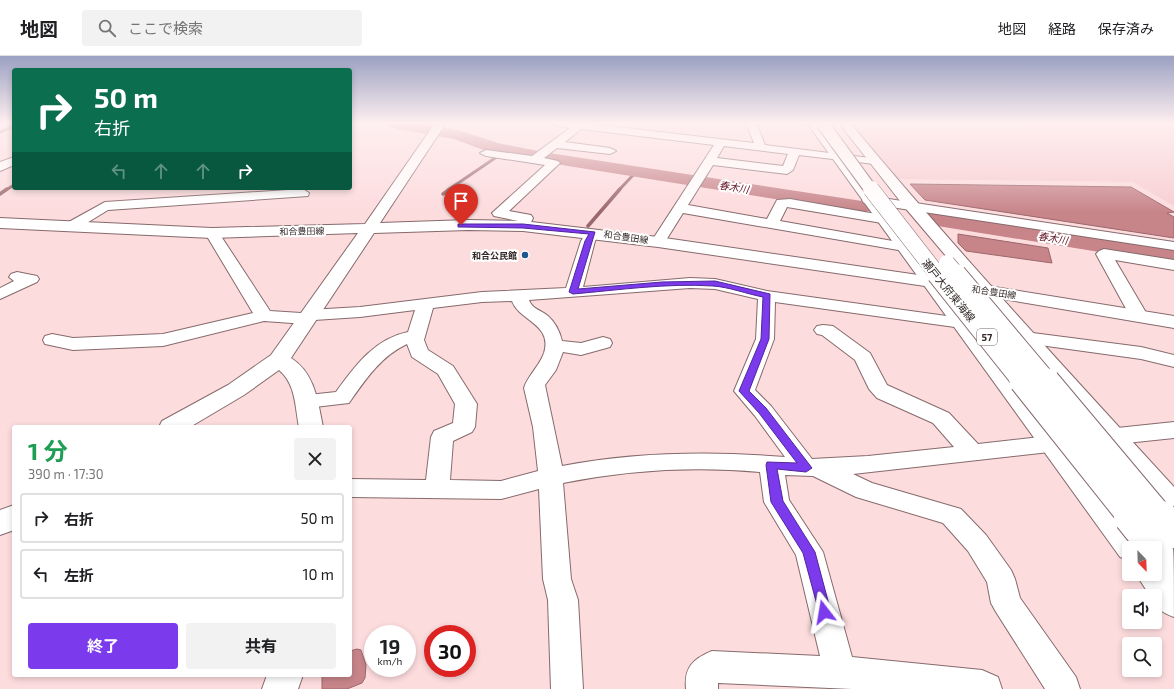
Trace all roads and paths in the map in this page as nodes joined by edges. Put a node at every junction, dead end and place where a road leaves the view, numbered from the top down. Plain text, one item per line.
1 (795, 152) edge
2 (421, 153) edge
3 (486, 153) dead end
4 (543, 153) edge
5 (715, 153) edge
6 (801, 153) edge
7 (833, 153) edge
8 (844, 153) edge
9 (855, 153) edge
10 (867, 153) edge
11 (836, 156) junction
12 (534, 160) junction
13 (12, 161) edge
14 (709, 161) junction
15 (874, 161) junction
16 (0, 167) edge
17 (194, 190) edge
18 (303, 193) dead end
19 (869, 200) junction
20 (183, 201) junction
21 (912, 207) junction
22 (679, 208) junction
23 (882, 219) junction
24 (0, 223) edge
25 (772, 223) junction
26 (72, 226) junction
27 (523, 226) junction
28 (368, 229) junction
29 (212, 232) junction
30 (593, 233) junction
31 (658, 242) junction
32 (904, 246) junction
33 (1174, 246) edge
34 (1174, 265) edge
35 (16, 277) dead end
36 (932, 282) junction
37 (985, 291) junction
38 (573, 292) junction
39 (0, 294) edge
40 (520, 295) junction
41 (767, 296) junction
42 (426, 303) junction
43 (264, 316) junction
44 (1139, 316) junction
45 (307, 317) junction
46 (1174, 322) edge
47 (962, 323) junction
48 (823, 330) dead end
49 (416, 336) junction
50 (1025, 338) junction
51 (52, 340) dead end
52 (603, 343) dead end
53 (553, 345) junction
54 (279, 360) junction
55 (1174, 361) edge
56 (306, 401) junction
57 (177, 425) edge
58 (311, 425) edge
59 (1174, 430) edge
60 (1114, 436) junction
61 (1051, 444) junction
62 (972, 452) junction
63 (771, 465) junction
64 (811, 467) junction
65 (550, 477) junction
66 (352, 488) edge
67 (437, 488) junction
68 (1174, 505) edge
69 (12, 517) edge
70 (0, 524) edge
71 (1174, 532) edge
72 (1126, 541) edge
73 (1149, 541) edge
74 (1162, 557) edge
75 (1174, 572) edge
76 (1157, 581) edge
77 (1174, 603) edge
78 (840, 672) junction
79 (284, 677) edge
80 (280, 689) edge
81 (566, 689) edge
82 (702, 689) edge
83 (986, 689) edge
84 (1064, 689) edge

1 - 14 street
2 - 28 main road
3 - 12 street
4 - 12 street
5 - 14 street
6 - 11 street
7 - 11 main road, 57
8 - 73 main road, 瀬戸大府東海線 / 57, bridge
9 - 71 main road, 瀬戸大府東海線 / 57, bridge
10 - 15 main road, 57
11 - 15 street
11 - 19 main road, 57
12 - 27 street
13 - 16 street
14 - 22 street
15 - 21 main road, 57
17 - 20 street
18 - 20 street
19 - 21 street
19 - 23 main road, 57
20 - 26 street
21 - 33 street
21 - 37 main road, 57
22 - 25 street
22 - 31 street
23 - 25 street
23 - 32 main road, 57
24 - 26 main road, 和合豊田線
25 - 32 street
26 - 29 main road, 和合豊田線
27 - 28 main road, 和合豊田線
27 - 30 main road, 和合豊田線
28 - 29 main road, 和合豊田線
28 - 45 main road
29 - 43 street
30 - 31 main road, 和合豊田線
30 - 38 street
31 - 36 main road, 和合豊田線
32 - 36 main road, 57
34 - 44 street
35 - 39 street
36 - 37 main road, 和合豊田線
36 - 47 main road, 57
37 - 44 main road, 和合豊田線
37 - 50 main road, 57
38 - 40 street
38 - 41 street
40 - 42 street
40 - 53 street
41 - 47 street
41 - 64 street
42 - 45 street
42 - 49 street
43 - 45 street
43 - 51 street
44 - 46 main road, 和合豊田線
45 - 54 main road
47 - 61 main road, 57
48 - 62 street
49 - 56 street
49 - 67 street
50 - 55 street
50 - 60 main road, 57
52 - 53 street
53 - 65 street
54 - 56 main road
54 - 57 main road
56 - 58 main road
59 - 60 street
60 - 61 street
60 - 68 main road, 57
61 - 62 street
61 - 72 main road, 57
62 - 64 street
63 - 64 street
63 - 65 street
63 - 78 street
64 - 84 street
65 - 67 street
65 - 81 street
66 - 67 street
69 - 70 main road
74 - 75 main road, 瀬戸大府東海線 / 57
76 - 77 main road
78 - 82 street
78 - 83 street
79 - 80 main road

